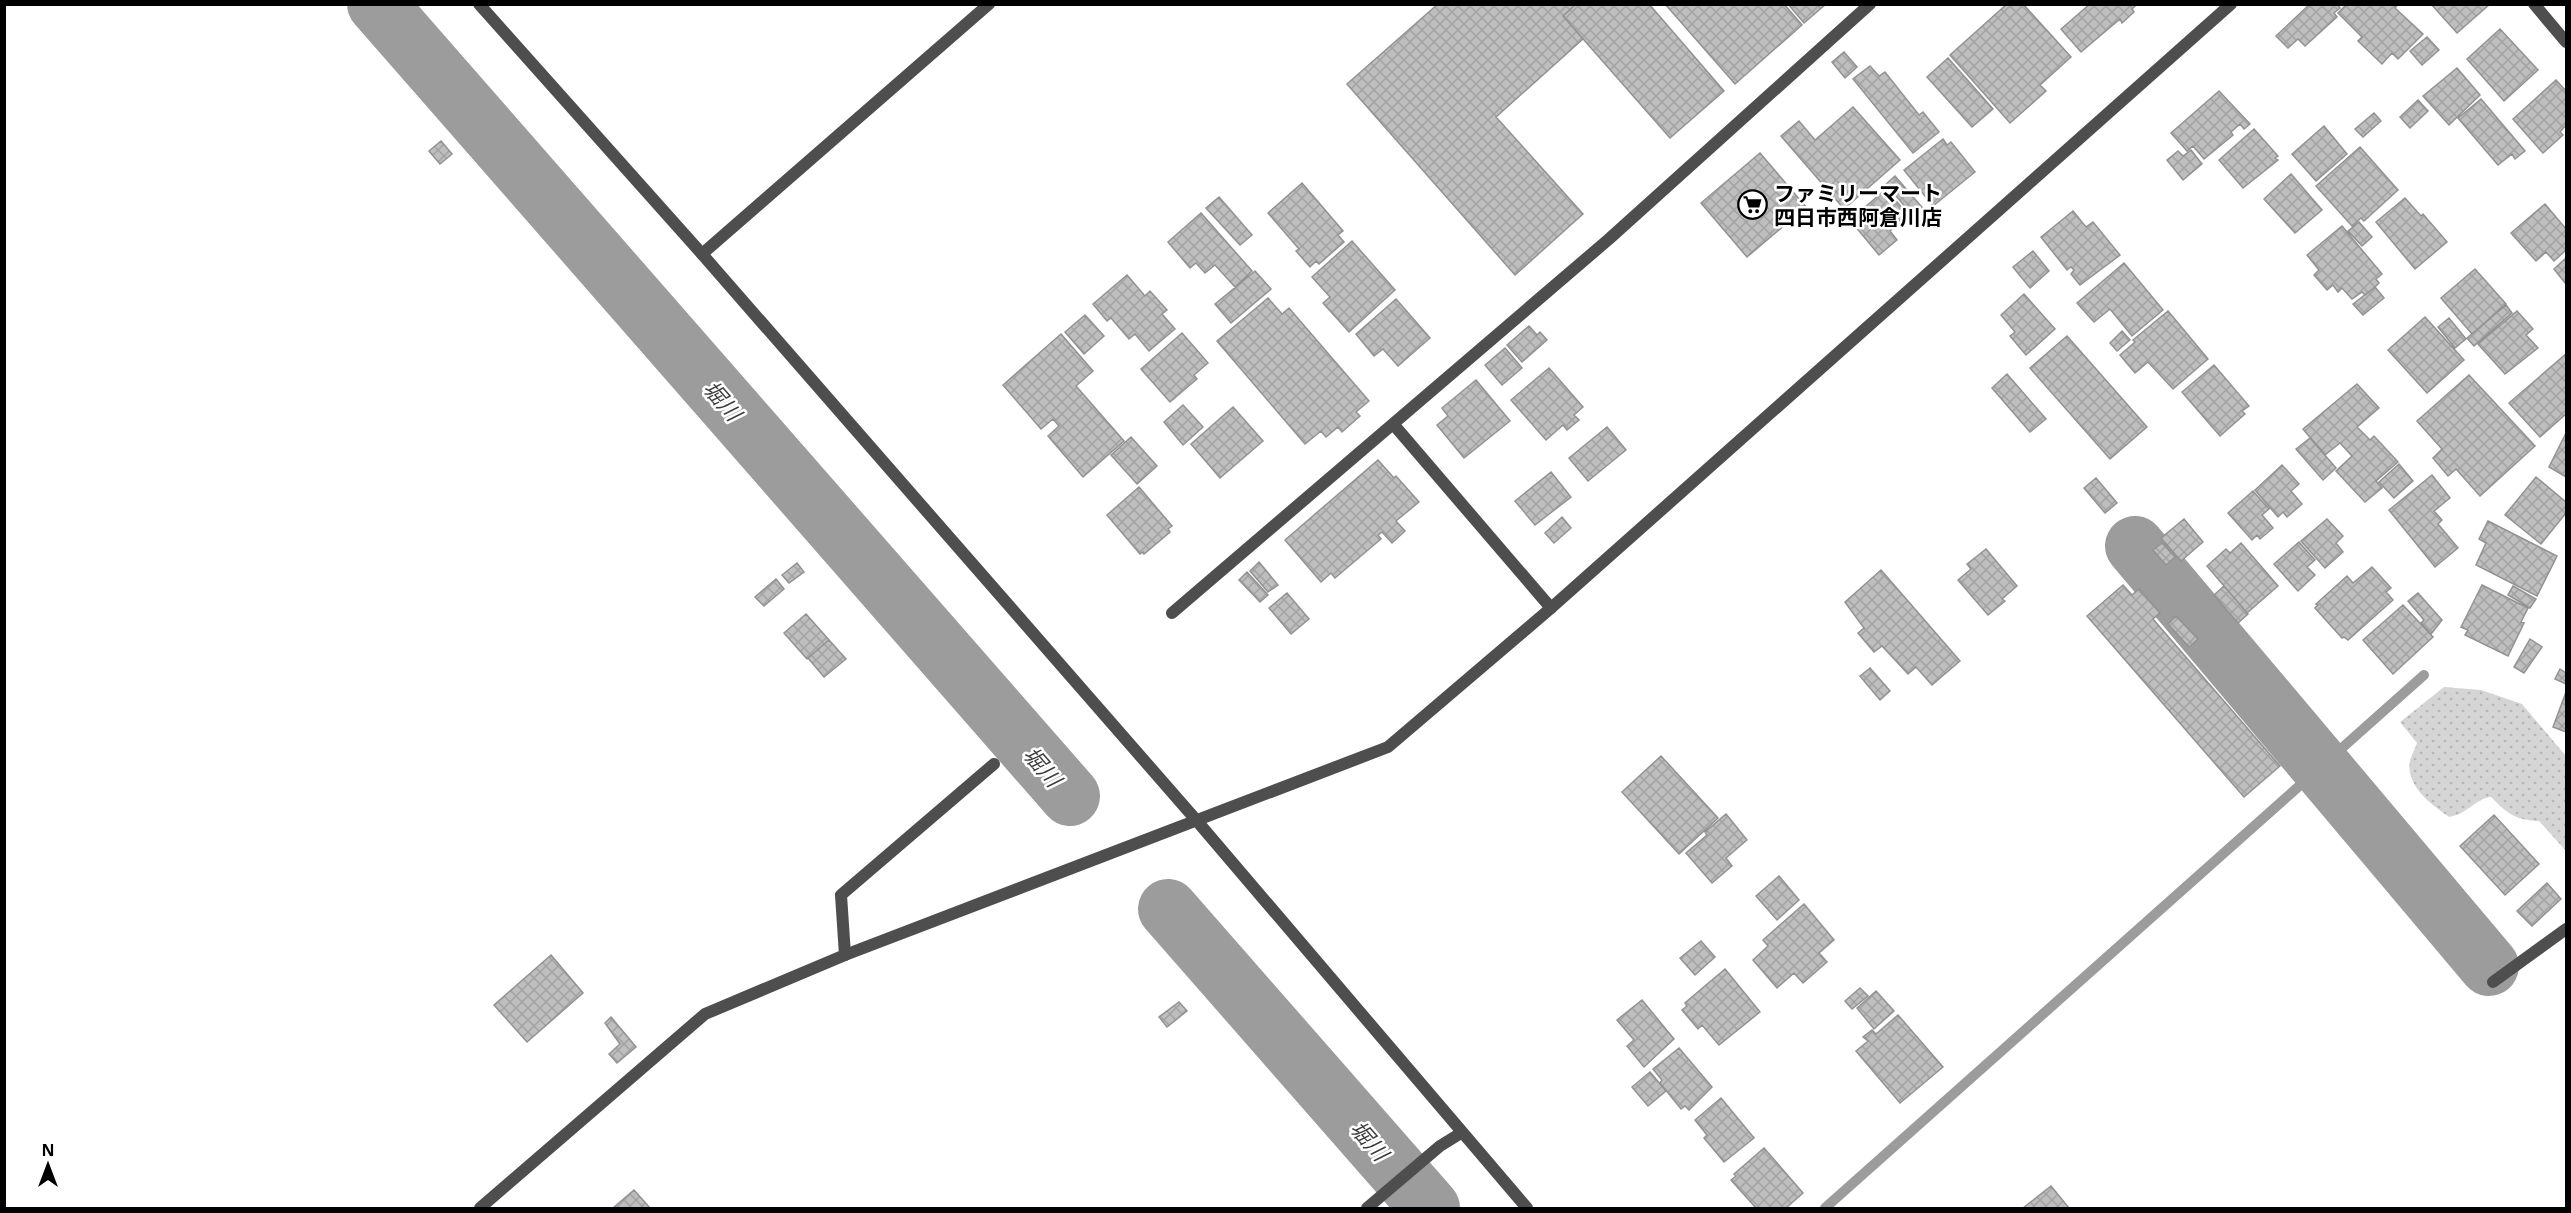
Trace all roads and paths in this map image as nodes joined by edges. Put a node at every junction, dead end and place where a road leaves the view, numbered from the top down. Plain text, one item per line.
1 (479, 4) edge
2 (989, 4) edge
3 (1870, 4) edge
4 (2231, 4) edge
5 (2534, 4) edge
6 (2566, 42) edge
7 (702, 254) junction
8 (1394, 425) junction
9 (1551, 608) junction
10 (1172, 613) dead end
11 (994, 764) dead end
12 (1197, 820) junction
13 (2566, 929) edge
14 (845, 955) junction
15 (2493, 982) dead end
16 (1461, 1133) junction
17 (480, 1209) edge
18 (1367, 1209) edge
19 (1527, 1209) edge

1 - 7 street
2 - 7 street
3 - 8 street
4 - 9 street
5 - 6 street
7 - 12 street
8 - 9 street
8 - 10 street
9 - 12 street
11 - 14 street
12 - 14 street
12 - 16 street
13 - 15 street
14 - 17 street
16 - 18 street
16 - 19 street

